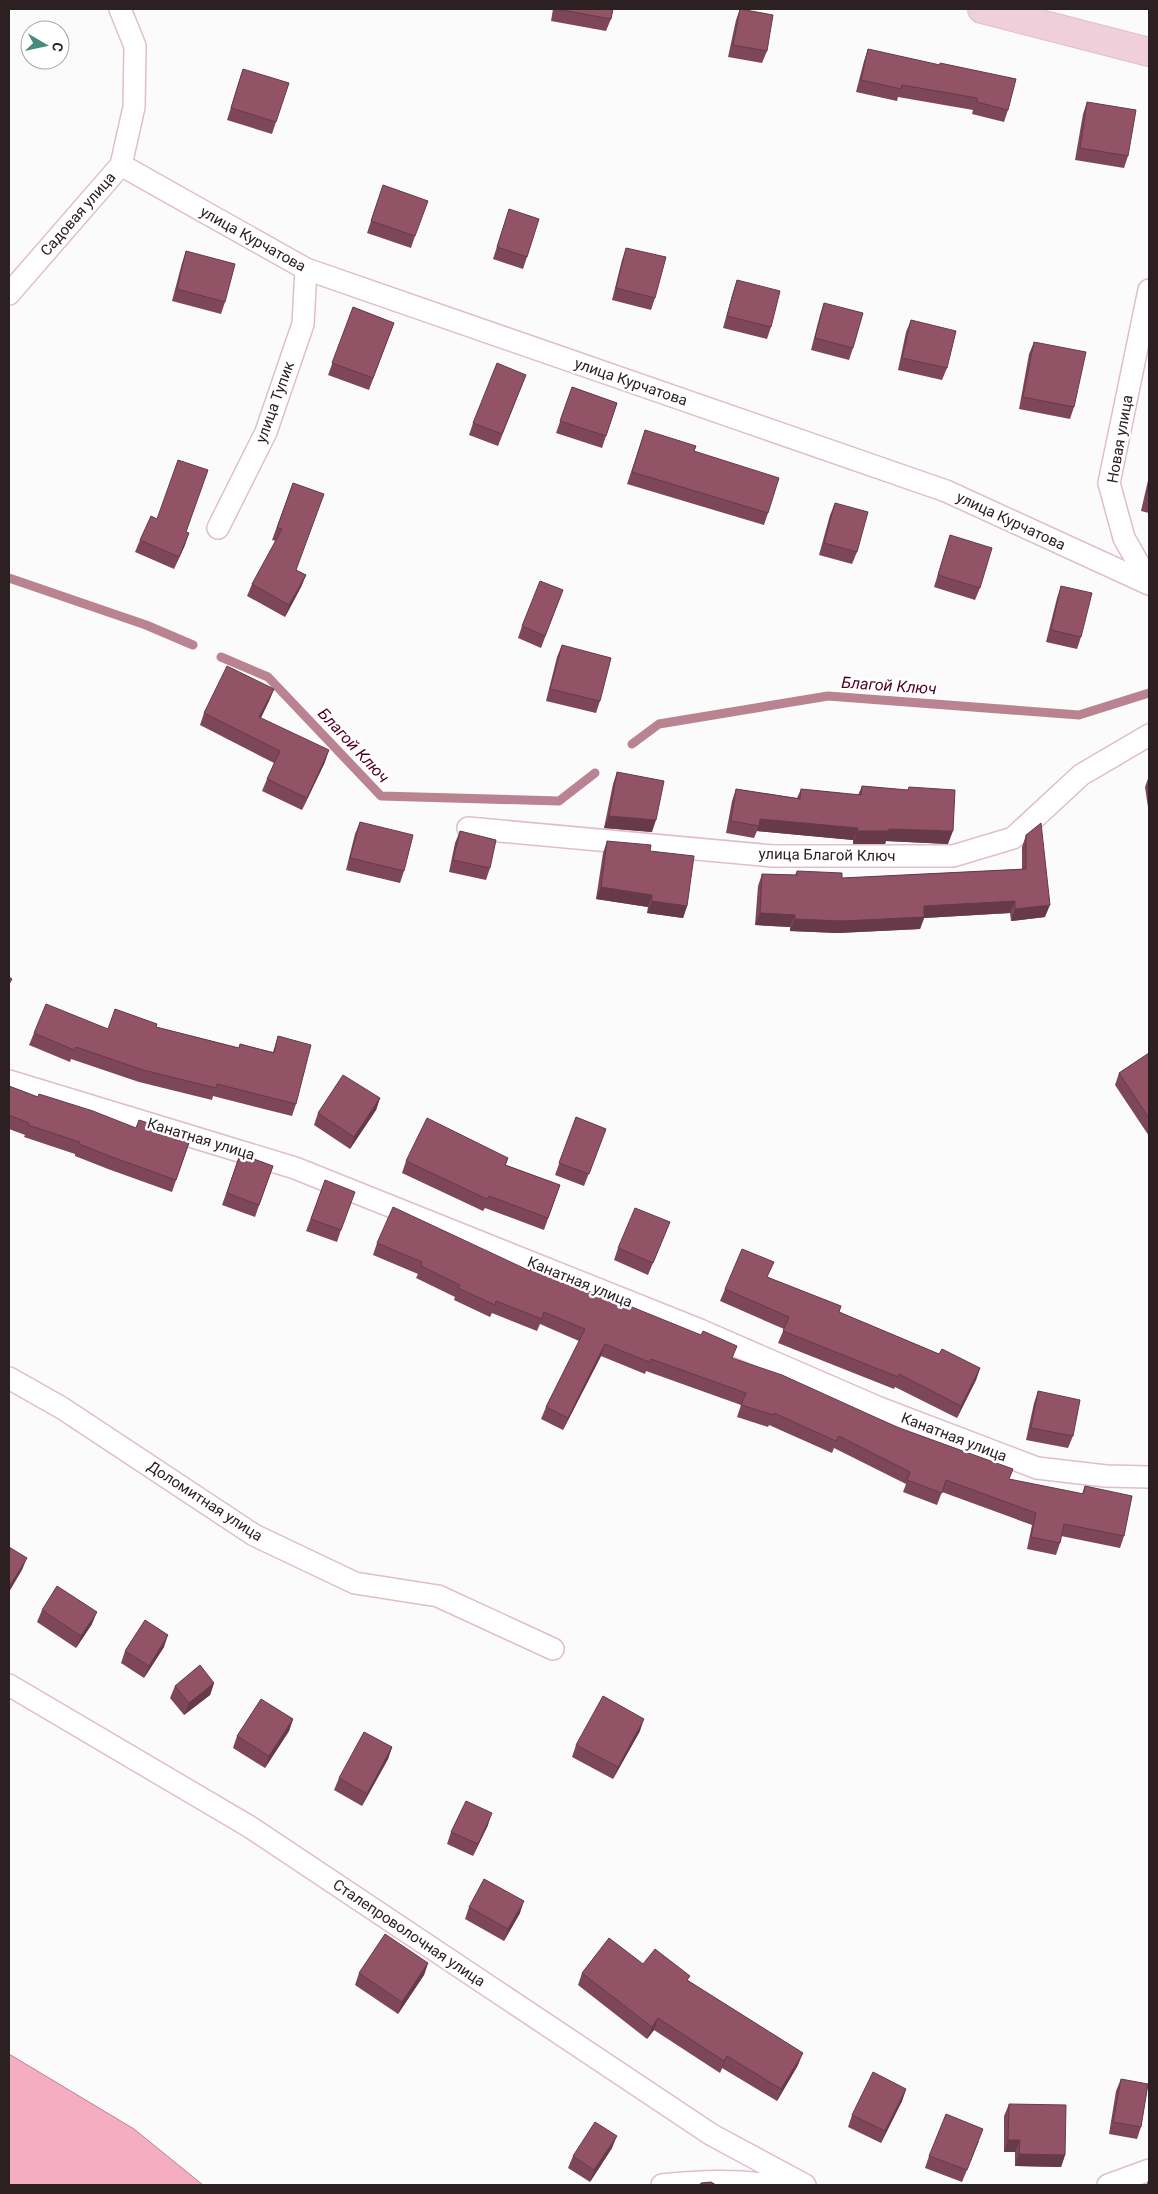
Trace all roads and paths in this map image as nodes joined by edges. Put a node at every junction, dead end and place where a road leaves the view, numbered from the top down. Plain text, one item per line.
1 (120, 9) edge
2 (982, 9) edge
3 (1149, 52) edge
4 (121, 165) junction
5 (306, 269) junction
6 (1149, 290) edge
7 (9, 294) edge
8 (218, 528) dead end
9 (1149, 583) edge
10 (1149, 735) edge
11 (468, 828) dead end
12 (9, 1081) edge
13 (9, 1378) edge
14 (1149, 1478) edge
15 (553, 1649) dead end
16 (9, 1686) edge
17 (1149, 2170) edge
18 (662, 2185) edge
19 (772, 2185) edge
20 (805, 2185) edge
21 (1108, 2185) edge

1 - 4 street, Садовая улица
2 - 3 street
4 - 5 street, улица Курчатова
4 - 7 street, Садовая улица
5 - 8 street, улица Тупик
5 - 9 street, улица Курчатова
6 - 9 street, Новая улица
10 - 11 street, улица Благой Ключ
12 - 14 street, Канатная улица
13 - 15 street, Доломитная улица
16 - 20 street, Сталепроволочная улица
17 - 21 street
18 - 19 street

